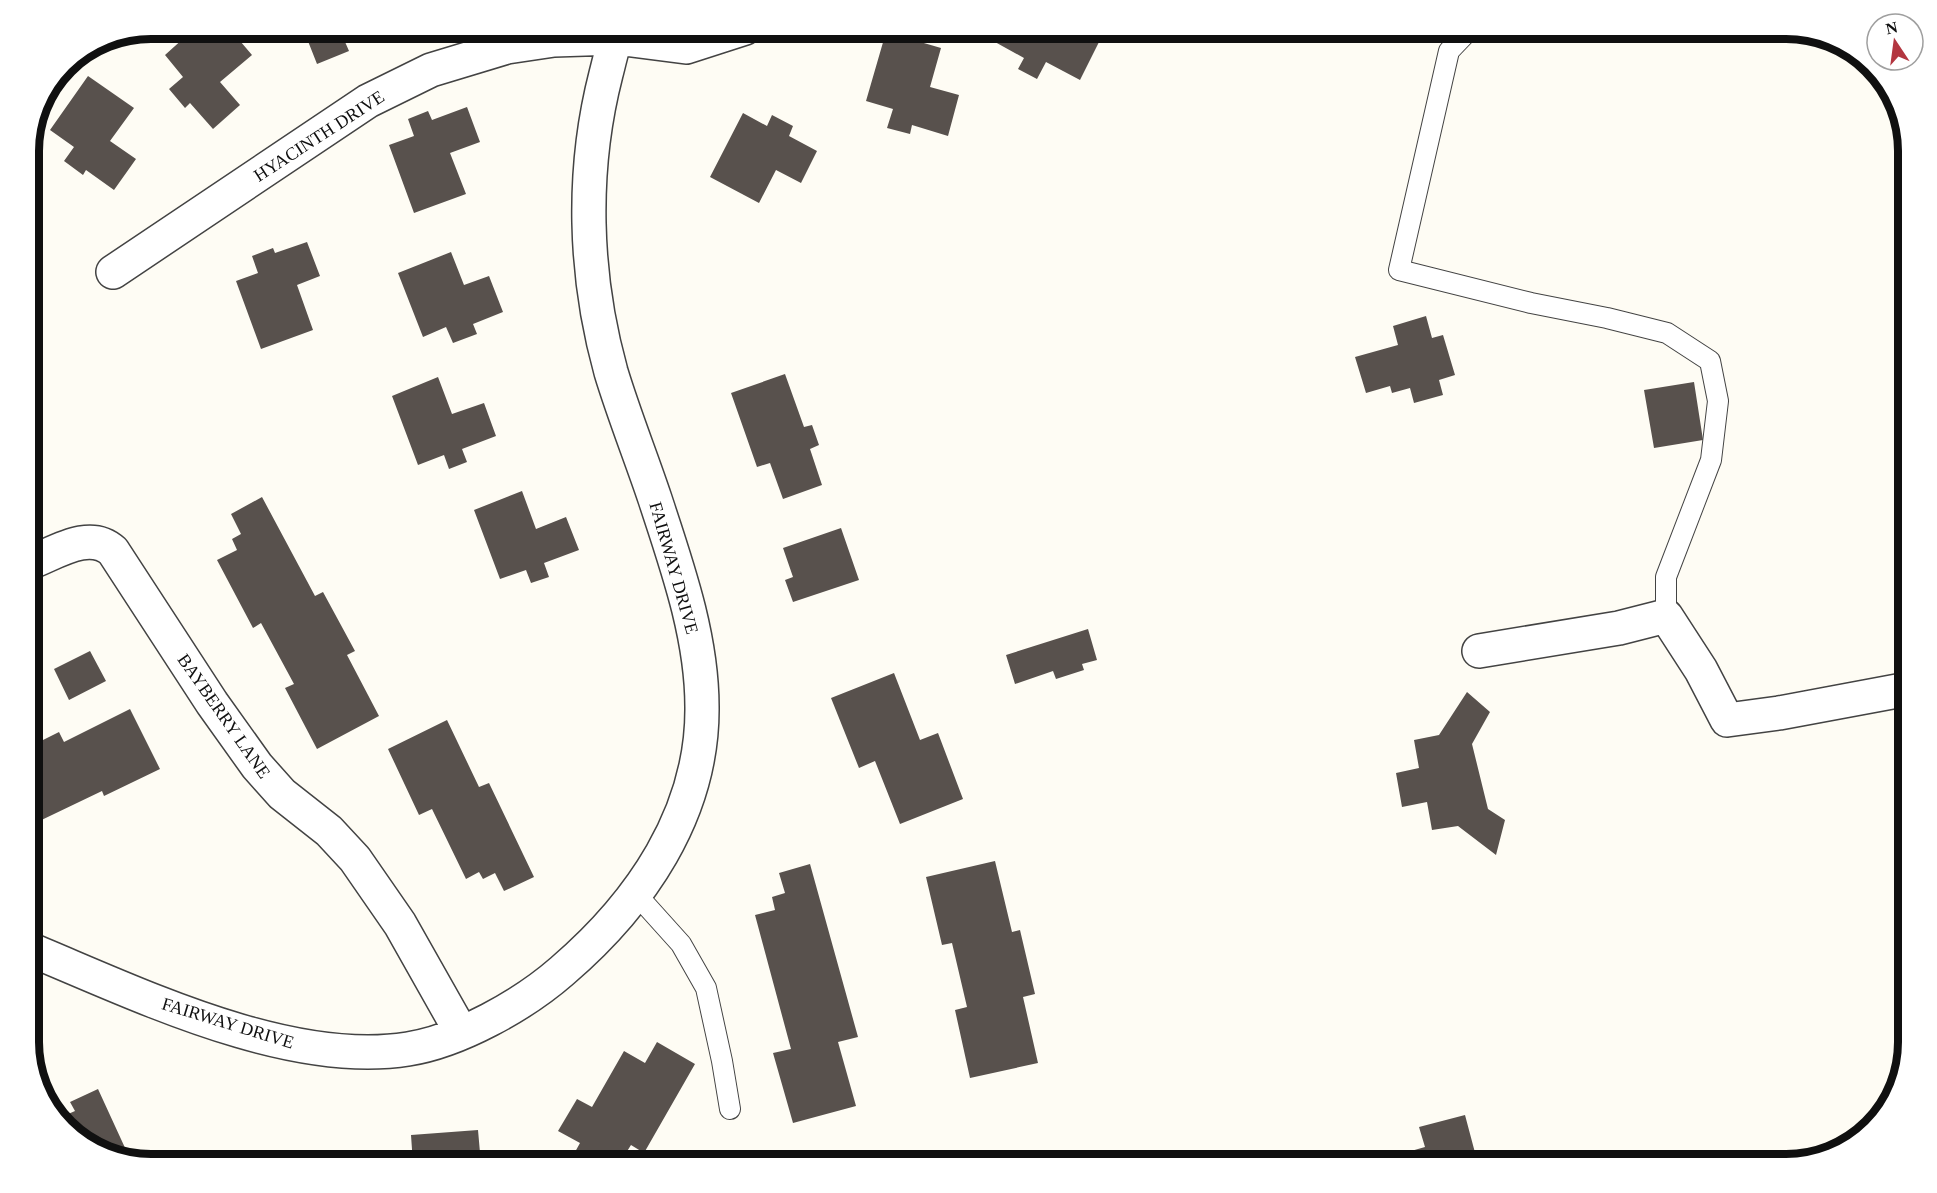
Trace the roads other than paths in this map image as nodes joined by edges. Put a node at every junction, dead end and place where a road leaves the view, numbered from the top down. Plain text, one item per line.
1 (563, 39) edge
2 (615, 39) edge
3 (647, 39) edge
4 (711, 39) edge
5 (1460, 39) edge
6 (113, 272) dead end
7 (39, 559) edge
8 (1666, 616) junction
9 (1479, 651) dead end
10 (1898, 691) edge
11 (636, 894) junction
12 (39, 953) edge
13 (461, 1032) junction
14 (730, 1109) dead end

1 - 6 street, HYACINTH DRIVE
2 - 11 street, FAIRWAY DRIVE
3 - 4 street, HYACINTH DRIVE
5 - 8 lane
7 - 13 street, BAYBERRY LANE
8 - 9 street
8 - 10 street
11 - 13 street, FAIRWAY DRIVE
11 - 14 lane
12 - 13 street, FAIRWAY DRIVE

